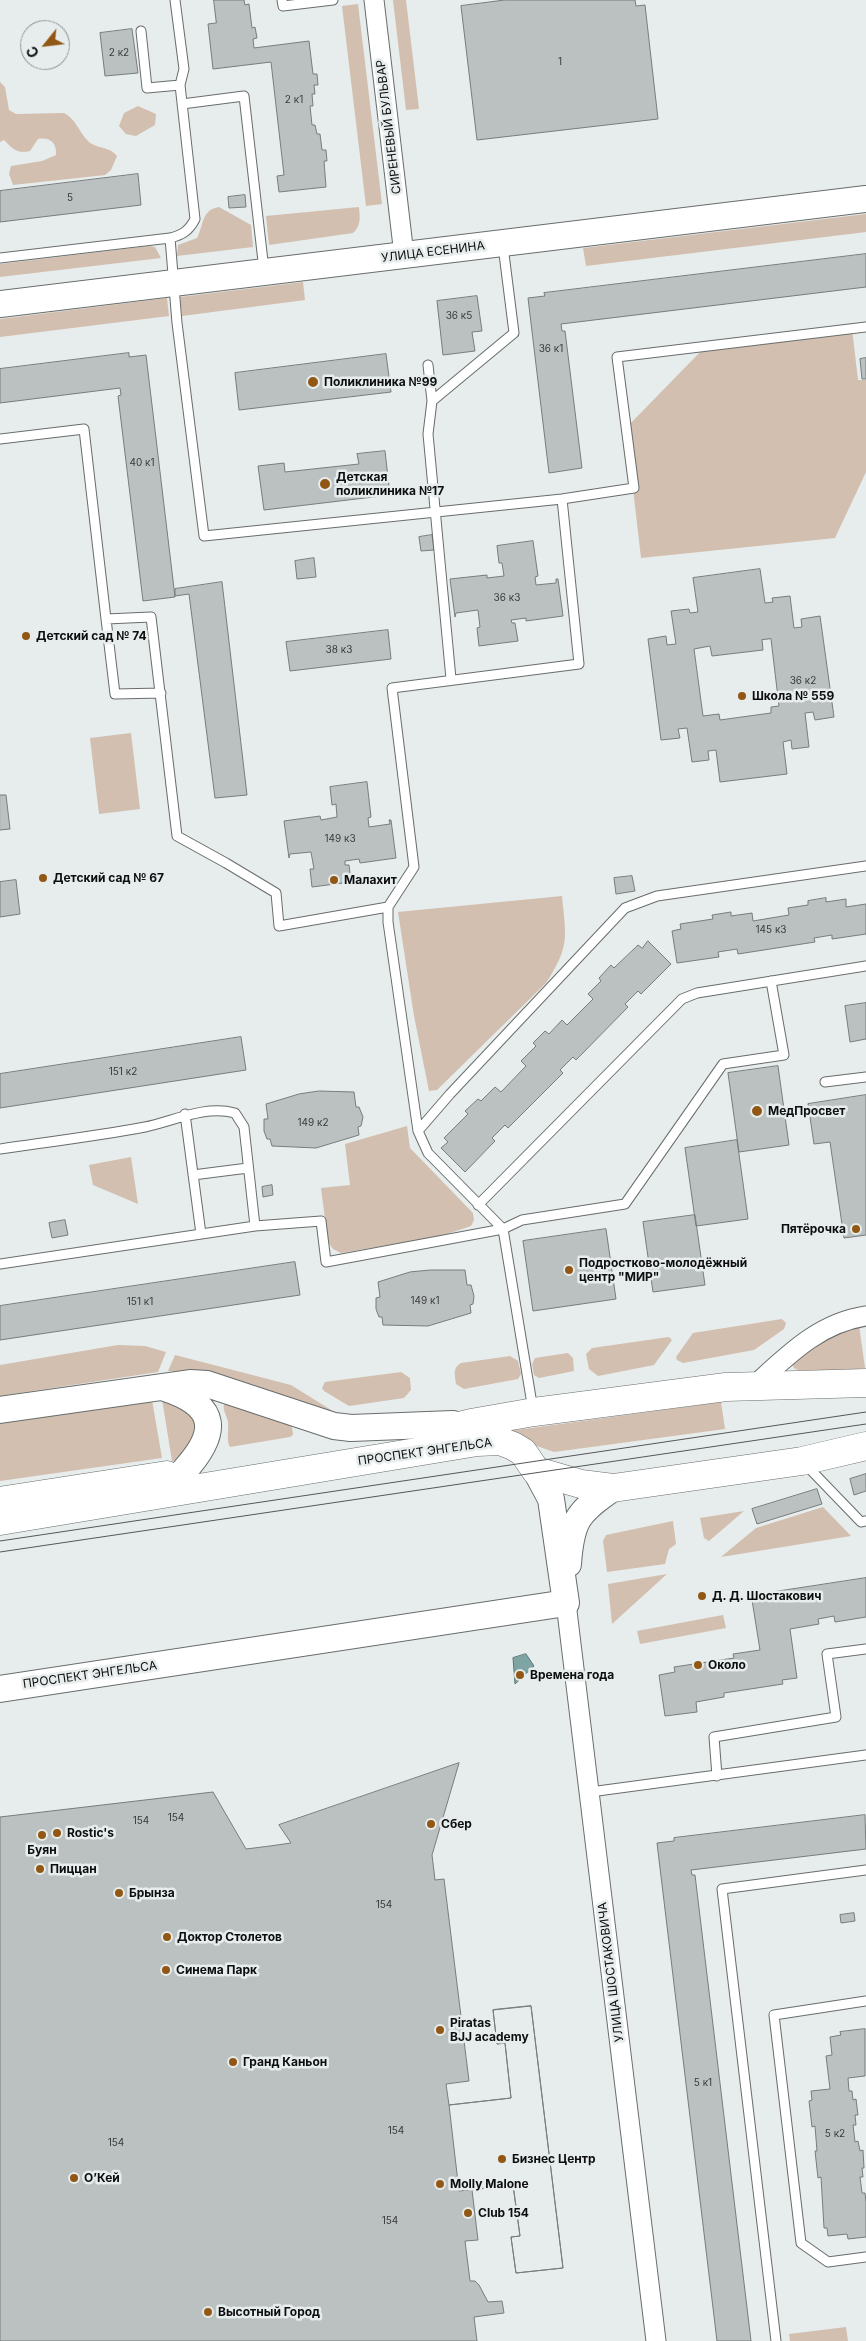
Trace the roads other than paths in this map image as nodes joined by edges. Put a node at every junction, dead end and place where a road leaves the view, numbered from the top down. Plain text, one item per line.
1 (175, 0) edge
2 (282, 0) edge
3 (333, 0) edge
4 (374, 0) edge
5 (141, 31) dead end
6 (180, 85) junction
7 (182, 104) junction
8 (866, 199) edge
9 (170, 238) junction
10 (503, 243) junction
11 (404, 255) junction
12 (0, 258) edge
13 (264, 272) junction
14 (173, 283) junction
15 (0, 304) edge
16 (866, 327) edge
17 (428, 365) dead end
18 (432, 401) junction
19 (0, 439) edge
20 (562, 499) junction
21 (435, 511) junction
22 (106, 619) junction
23 (452, 679) junction
24 (161, 693) junction
25 (866, 866) edge
26 (388, 907) junction
27 (866, 966) edge
28 (771, 981) junction
29 (866, 1077) edge
30 (825, 1082) dead end
31 (185, 1114) junction
32 (418, 1131) junction
33 (0, 1149) edge
34 (248, 1168) junction
35 (193, 1176) junction
36 (478, 1206) junction
37 (255, 1226) junction
38 (503, 1229) junction
39 (201, 1234) junction
40 (0, 1264) edge
41 (866, 1316) edge
42 (866, 1383) edge
43 (160, 1386) junction
44 (754, 1386) junction
45 (0, 1410) edge
46 (534, 1412) junction
47 (471, 1423) junction
48 (866, 1446) edge
49 (802, 1461) junction
50 (536, 1471) junction
51 (184, 1472) junction
52 (613, 1488) junction
53 (0, 1501) edge
54 (0, 1521) edge
55 (866, 1521) edge
56 (566, 1602) junction
57 (866, 1649) edge
58 (0, 1689) edge
59 (866, 1755) edge
60 (717, 1776) junction
61 (590, 1792) junction
62 (866, 1870) edge
63 (866, 2001) edge
64 (866, 2257) edge
65 (656, 2341) edge
66 (776, 2341) edge

1 - 6 lane
2 - 3 lane
4 - 11 street, СИРЕНЕВЫЙ БУЛЬВАР
5 - 6 lane
6 - 7 lane
7 - 9 lane
7 - 13 lane
8 - 10 main road, УЛИЦА ЕСЕНИНА
9 - 12 lane
9 - 14 lane
10 - 11 main road, УЛИЦА ЕСЕНИНА
10 - 18 lane
11 - 13 main road, УЛИЦА ЕСЕНИНА
13 - 14 main road, УЛИЦА ЕСЕНИНА
14 - 15 main road, УЛИЦА ЕСЕНИНА
14 - 21 lane
16 - 20 lane
17 - 18 lane
18 - 21 lane
19 - 22 lane
20 - 21 lane
20 - 23 lane
21 - 23 lane
22 - 24 lane
22 - 24 lane
23 - 26 lane
24 - 26 lane
25 - 32 lane
26 - 32 lane
27 - 28 lane
28 - 36 lane
28 - 38 lane
29 - 30 lane
31 - 33 lane
31 - 34 lane
31 - 35 lane
32 - 36 lane
34 - 35 lane
34 - 37 lane
35 - 39 lane
36 - 38 lane
37 - 38 lane
37 - 39 lane
38 - 46 lane
39 - 40 lane
41 - 44 street
42 - 44 main road, ПРОСПЕКТ ЭНГЕЛЬСА
43 - 45 main road, ПРОСПЕКТ ЭНГЕЛЬСА
43 - 47 main road, ПРОСПЕКТ ЭНГЕЛЬСА
43 - 51 main road
44 - 46 main road, ПРОСПЕКТ ЭНГЕЛЬСА
46 - 47 main road, ПРОСПЕКТ ЭНГЕЛЬСА
47 - 51 main road, ПРОСПЕКТ ЭНГЕЛЬСА
48 - 49 main road
49 - 52 main road
49 - 55 lane
50 - 52 main road
50 - 54 main road, ПРОСПЕКТ ЭНГЕЛЬСА
50 - 56 main road, УЛИЦА ШОСТАКОВИЧА
51 - 53 main road, ПРОСПЕКТ ЭНГЕЛЬСА
52 - 56 main road, УЛИЦА ШОСТАКОВИЧА
56 - 58 main road, ПРОСПЕКТ ЭНГЕЛЬСА
56 - 61 street, УЛИЦА ШОСТАКОВИЧА
57 - 60 lane
59 - 60 lane
60 - 61 lane
61 - 65 street, УЛИЦА ШОСТАКОВИЧА
62 - 66 lane
63 - 64 lane

